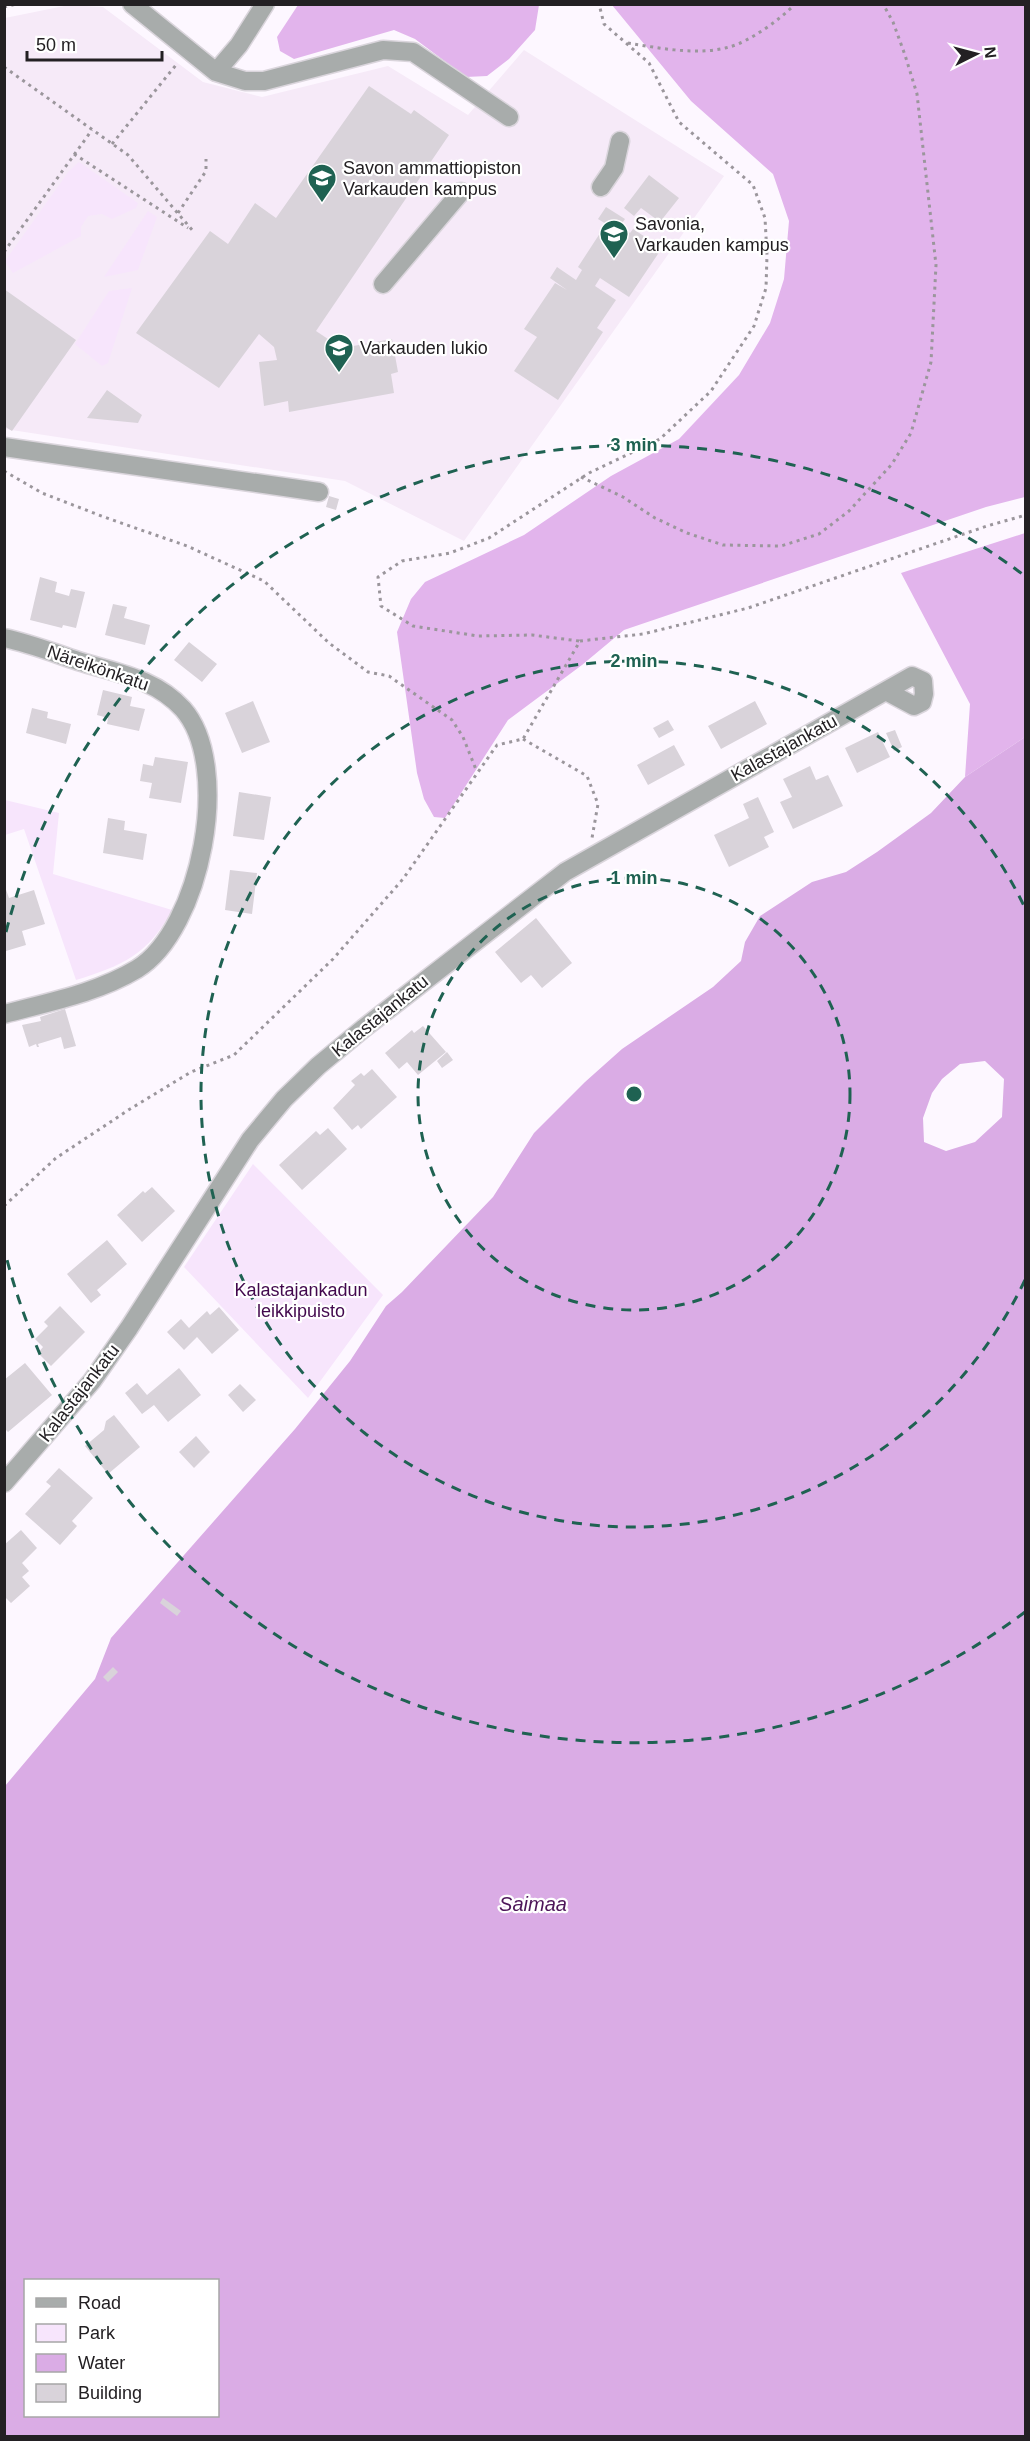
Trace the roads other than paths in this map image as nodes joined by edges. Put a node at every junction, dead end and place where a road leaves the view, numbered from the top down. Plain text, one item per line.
1 (132, 4) edge
2 (265, 4) edge
3 (216, 72) junction
4 (509, 117) dead end
5 (620, 141) dead end
6 (601, 187) dead end
7 (462, 192) dead end
8 (383, 284) dead end
9 (4, 447) edge
10 (320, 492) dead end
11 (4, 638) edge
12 (886, 691) dead end
13 (4, 1014) edge
14 (4, 1483) edge

1 - 3 street
2 - 3 street
3 - 4 street
5 - 6 street
7 - 8 street
9 - 10 street
11 - 13 street, Näreikönkatu
12 - 14 street, Kalastajankatu

